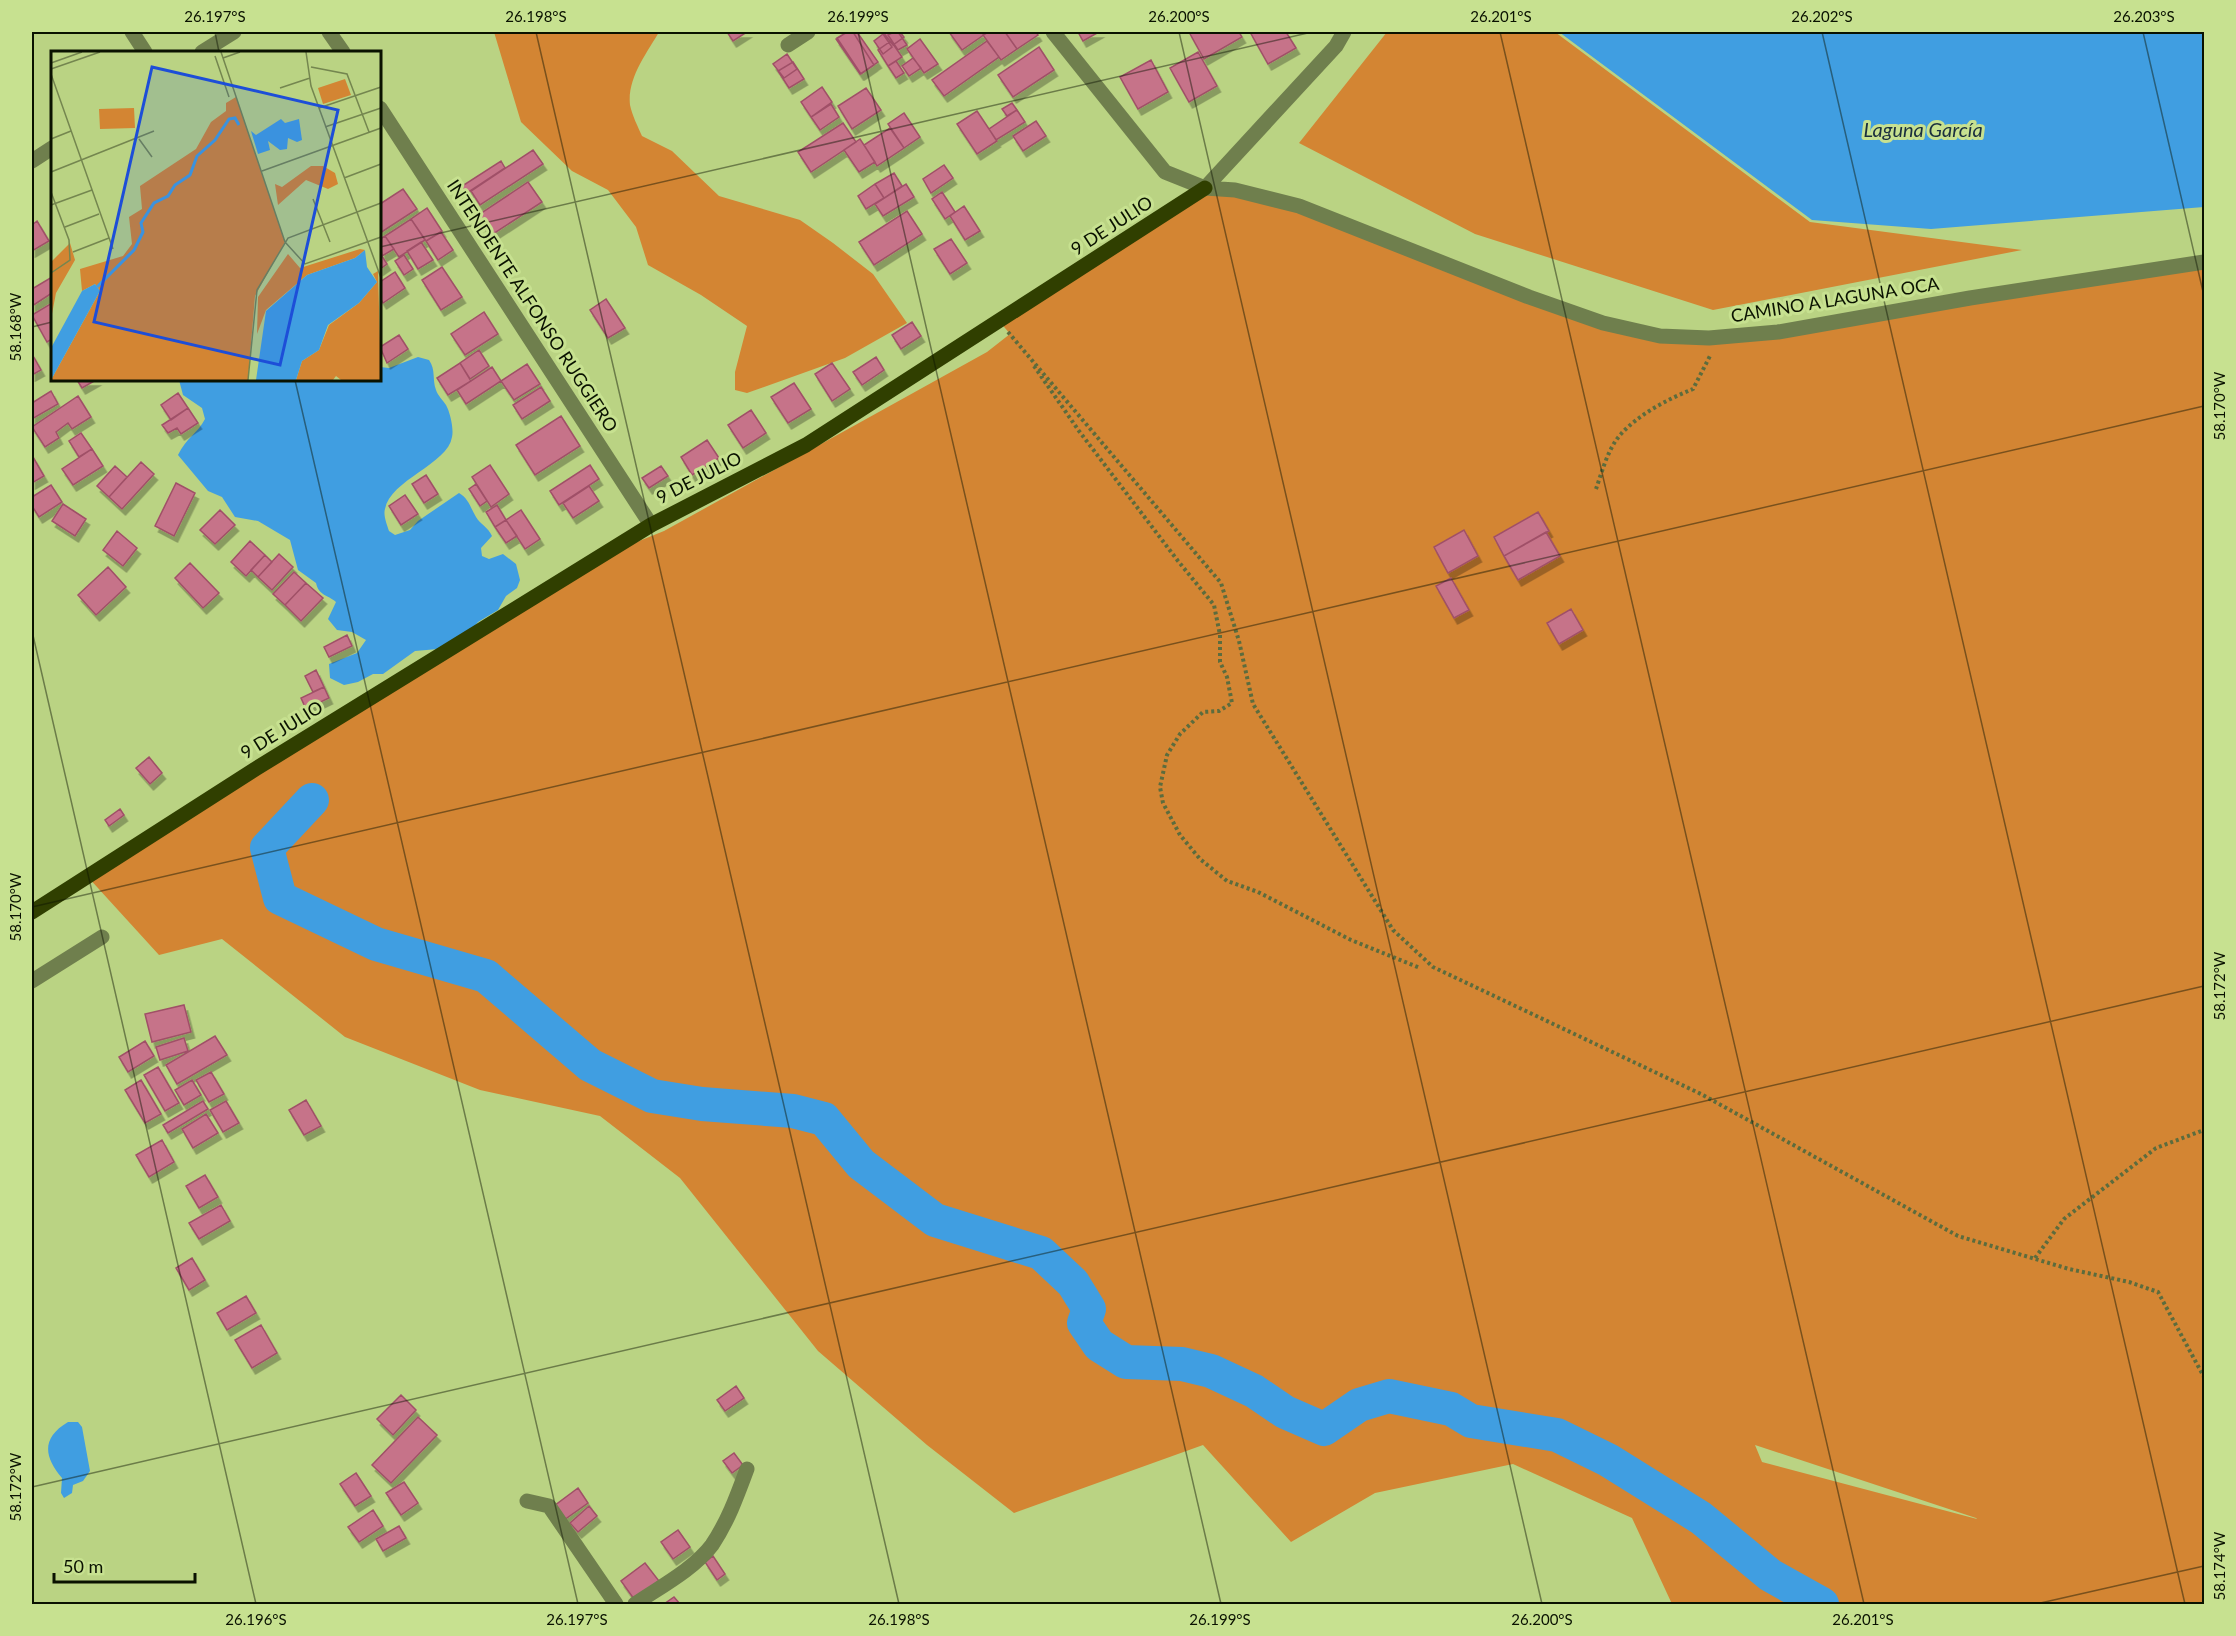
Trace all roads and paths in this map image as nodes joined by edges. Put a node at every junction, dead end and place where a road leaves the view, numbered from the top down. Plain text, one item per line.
1 (132, 32) edge
2 (234, 32) edge
3 (329, 32) edge
4 (808, 32) edge
5 (1053, 32) edge
6 (1344, 32) edge
7 (788, 45) dead end
8 (144, 51) edge
9 (204, 51) edge
10 (342, 51) edge
11 (381, 110) edge
12 (51, 149) edge
13 (32, 161) edge
14 (1205, 188) junction
15 (2205, 261) edge
16 (1000, 322) junction
17 (1709, 338) junction
18 (1022, 347) junction
19 (1596, 489) dead end
20 (651, 525) junction
21 (32, 912) edge
22 (102, 937) dead end
23 (1420, 968) dead end
24 (32, 981) edge
25 (2205, 1130) edge
26 (2035, 1258) junction
27 (2205, 1377) edge
28 (747, 1469) dead end
29 (527, 1501) dead end
30 (616, 1605) edge
31 (635, 1605) edge

1 - 8 street
2 - 9 street
3 - 10 street
4 - 7 street
5 - 14 street, CAMINO A LAGUNA OCA
6 - 14 street, 9 DE JULIO
11 - 20 street, INTENDENTE ALFONSO RUGGIERO
12 - 13 street
14 - 16 main road, 9 DE JULIO
14 - 17 street, CAMINO A LAGUNA OCA
15 - 17 street, CAMINO A LAGUNA OCA
16 - 18 path
16 - 20 main road, 9 DE JULIO
17 - 19 path
18 - 23 path
18 - 26 path
20 - 21 main road, 9 DE JULIO
22 - 24 street
25 - 26 path
26 - 27 path
28 - 31 street
29 - 30 street

